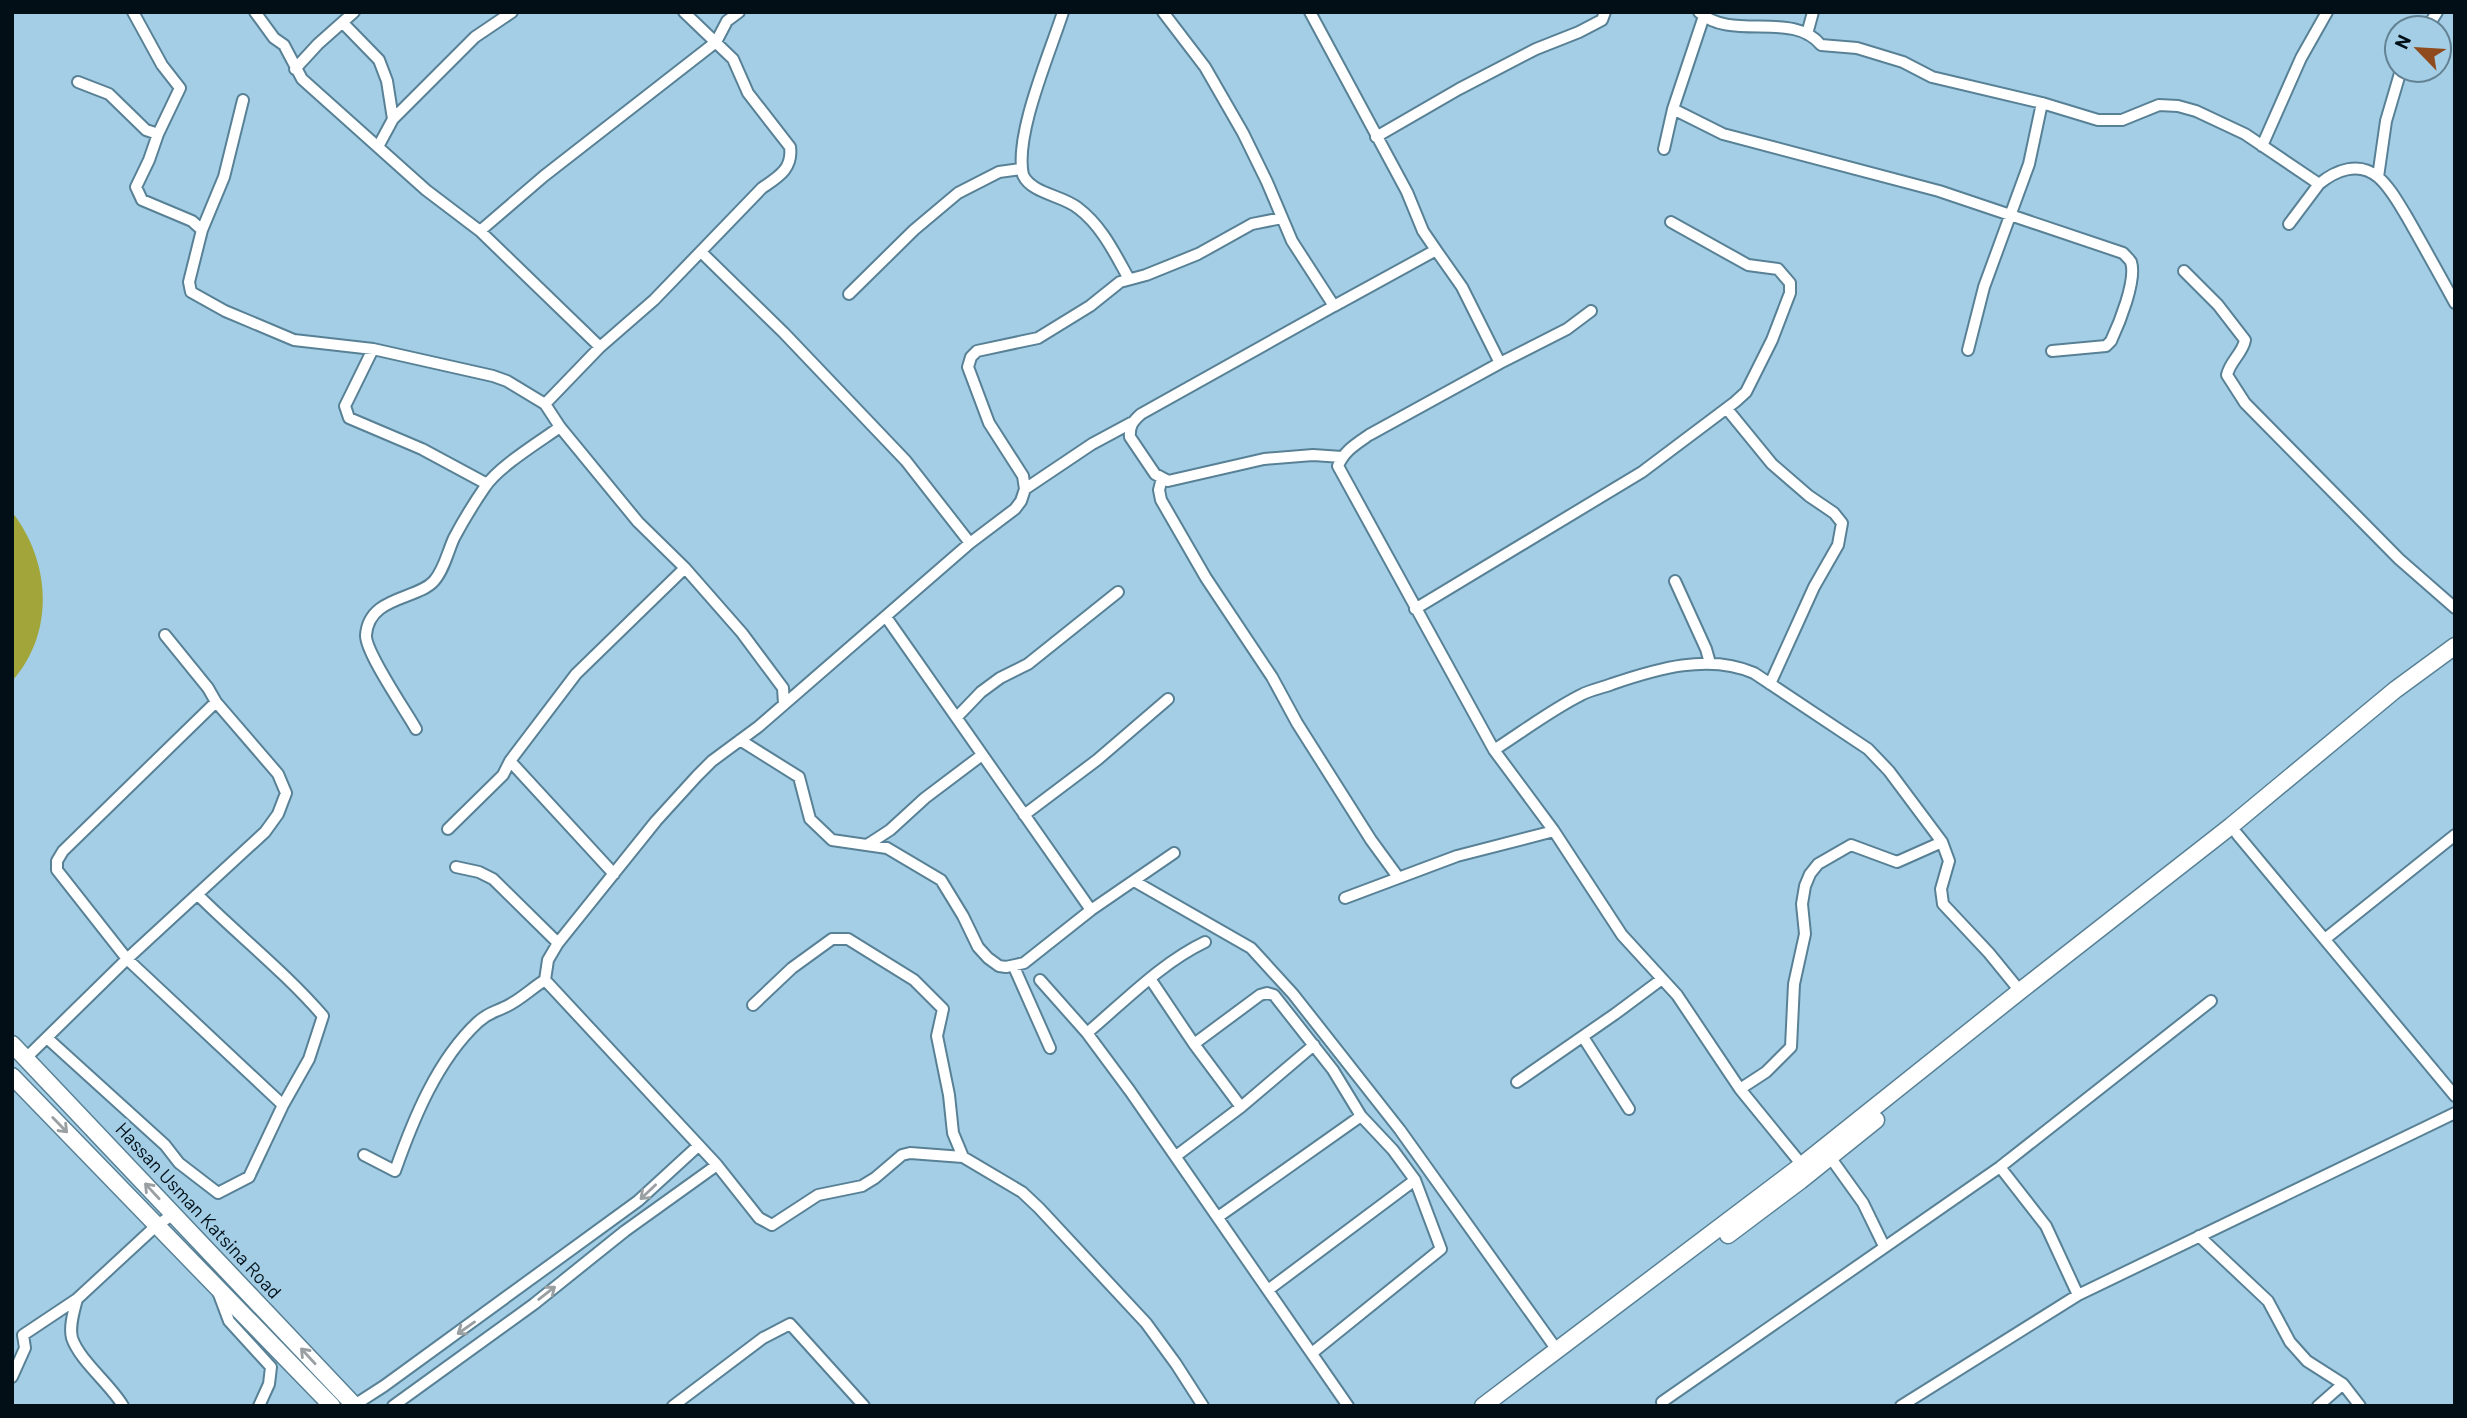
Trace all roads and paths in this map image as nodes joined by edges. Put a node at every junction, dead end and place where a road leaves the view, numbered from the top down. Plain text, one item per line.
1 (133, 12) edge
2 (255, 12) edge
3 (354, 12) edge
4 (512, 12) edge
5 (684, 12) edge
6 (738, 12) edge
7 (1063, 12) edge
8 (1163, 12) edge
9 (1310, 12) edge
10 (1605, 12) edge
11 (1813, 12) edge
12 (2327, 12) edge
13 (1701, 14) edge
14 (343, 23) junction
15 (1807, 34) junction
16 (716, 42) junction
17 (295, 69) junction
18 (78, 82) dead end
19 (2396, 84) edge
20 (243, 100) dead end
21 (2042, 103) junction
22 (1673, 109) junction
23 (393, 119) junction
24 (158, 134) junction
25 (1376, 137) junction
26 (379, 145) junction
27 (2262, 146) junction
28 (1664, 149) dead end
29 (1021, 169) junction
30 (2378, 177) junction
31 (2319, 184) junction
32 (2012, 215) junction
33 (1282, 218) junction
34 (1671, 222) dead end
35 (2289, 224) dead end
36 (202, 230) junction
37 (480, 231) junction
38 (1436, 250) junction
39 (701, 252) junction
40 (2184, 271) dead end
41 (1129, 279) junction
42 (849, 294) dead end
43 (2455, 303) edge
44 (1334, 306) junction
45 (1591, 312) dead end
46 (600, 347) junction
47 (373, 349) junction
48 (1968, 350) dead end
49 (2052, 351) dead end
50 (1500, 362) junction
51 (545, 404) junction
52 (1727, 410) junction
53 (1131, 423) junction
54 (560, 427) junction
55 (1342, 457) junction
56 (1162, 478) junction
57 (487, 484) junction
58 (1024, 489) junction
59 (970, 543) junction
60 (685, 568) junction
61 (1675, 581) dead end
62 (1118, 592) dead end
63 (2455, 608) edge
64 (1415, 609) junction
65 (886, 617) junction
66 (165, 635) dead end
67 (2455, 646) edge
68 (2455, 658) edge
69 (1710, 663) junction
70 (1770, 684) junction
71 (1168, 699) dead end
72 (216, 702) junction
73 (784, 704) junction
74 (957, 717) junction
75 (416, 729) dead end
76 (740, 740) junction
77 (1494, 750) junction
78 (982, 755) junction
79 (510, 761) junction
80 (1024, 815) junction
81 (448, 829) dead end
82 (1554, 831) junction
83 (2237, 834) junction
84 (2455, 835) edge
85 (1942, 842) junction
86 (867, 845) junction
87 (1174, 853) dead end
88 (456, 867) dead end
89 (614, 874) junction
90 (1398, 877) junction
91 (1134, 881) junction
92 (198, 895) junction
93 (1345, 898) dead end
94 (1091, 910) junction
95 (2325, 939) junction
96 (1205, 942) dead end
97 (558, 943) junction
98 (127, 959) junction
99 (1014, 967) junction
100 (545, 979) junction
101 (1662, 979) junction
102 (1040, 980) dead end
103 (1151, 980) junction
104 (2020, 991) junction
105 (2211, 1001) dead end
106 (753, 1005) dead end
107 (1087, 1033) junction
108 (1583, 1037) junction
109 (47, 1038) junction
110 (12, 1044) edge
111 (1194, 1044) junction
112 (1314, 1045) junction
113 (1050, 1048) dead end
114 (26, 1058) junction
115 (12, 1076) edge
116 (1517, 1082) dead end
117 (1740, 1088) junction
118 (2455, 1096) edge
119 (283, 1105) junction
120 (1241, 1107) junction
121 (1629, 1109) dead end
122 (2455, 1113) edge
123 (1361, 1116) junction
124 (698, 1146) junction
125 (364, 1155) dead end
126 (1176, 1156) junction
127 (963, 1157) junction
128 (1830, 1157) junction
129 (717, 1165) junction
130 (1802, 1165) junction
131 (2000, 1167) junction
132 (1415, 1180) junction
133 (174, 1214) junction
134 (1218, 1217) junction
135 (157, 1225) junction
136 (2199, 1236) junction
137 (1884, 1247) junction
138 (216, 1286) junction
139 (1268, 1290) junction
140 (2078, 1294) junction
141 (77, 1299) junction
142 (1557, 1350) junction
143 (1312, 1353) junction
144 (12, 1377) edge
145 (2343, 1384) junction
146 (685, 1395) junction
147 (1662, 1402) dead end
148 (1907, 1404) edge
149 (354, 1405) edge
150 (123, 1406) edge
151 (260, 1406) edge
152 (332, 1406) edge
153 (393, 1406) edge
154 (673, 1406) edge
155 (694, 1406) edge
156 (864, 1406) edge
157 (1203, 1406) edge
158 (1348, 1406) edge
159 (1483, 1406) edge
160 (1499, 1406) edge
161 (2318, 1406) edge
162 (2360, 1406) edge

1 - 24 street
2 - 17 street
3 - 14 street
4 - 23 street
5 - 16 street
6 - 16 street
7 - 29 street
8 - 33 street
9 - 25 street
10 - 25 street
11 - 15 street
12 - 27 street
13 - 15 street
13 - 22 street
14 - 17 street
14 - 23 street
15 - 21 street
16 - 37 street
16 - 39 street
17 - 26 street
18 - 24 street
19 - 30 street
20 - 36 street
21 - 27 street
21 - 32 street
22 - 28 street
22 - 32 street
23 - 26 street
24 - 36 street
25 - 38 street
26 - 37 street
27 - 31 street
29 - 41 street
29 - 42 street
30 - 31 street
30 - 43 street
31 - 35 street
32 - 48 street
32 - 49 street
33 - 41 street
33 - 44 street
34 - 52 street
36 - 47 street
37 - 46 street
38 - 44 street
38 - 50 street
39 - 46 street
39 - 59 street
40 - 63 street
41 - 58 street
44 - 53 street
45 - 50 street
46 - 51 street
47 - 51 street
47 - 57 street
50 - 55 street
51 - 54 street
52 - 64 street
52 - 70 street
53 - 56 street
53 - 58 street
54 - 57 street
54 - 60 street
55 - 56 street
55 - 64 street
56 - 90 street
57 - 75 street
58 - 59 street
59 - 65 street
60 - 73 street
60 - 79 street
61 - 69 street
62 - 74 street
64 - 77 street
65 - 73 street
65 - 74 street
66 - 72 street
67 - 104 main road
68 - 83 main road
69 - 70 street
69 - 77 street
70 - 85 street
71 - 80 street
72 - 92 street
72 - 98 street
73 - 76 street
74 - 78 street
76 - 86 street
76 - 89 street
77 - 82 street
78 - 80 street
78 - 86 street
79 - 81 street
79 - 89 street
80 - 94 street
82 - 90 street
82 - 101 street
83 - 95 street
83 - 128 main road
84 - 95 street
85 - 104 street
85 - 117 street
86 - 99 street
87 - 91 street
88 - 97 street
89 - 97 street
90 - 93 street
91 - 94 street
91 - 142 street
92 - 98 street
92 - 119 street
94 - 99 street
95 - 118 street
96 - 103 street
97 - 100 street
98 - 109 street
98 - 119 street
99 - 113 street
100 - 124 street
100 - 125 street
101 - 108 street
101 - 117 street
102 - 107 street
103 - 107 street
103 - 111 street
104 - 130 main road
105 - 131 street
106 - 127 street
107 - 126 street
108 - 116 street
108 - 121 street
109 - 114 street
109 - 119 street
110 - 114 main road, Hassan Usman Katsina Road
111 - 112 street
111 - 120 street
112 - 120 street
112 - 123 street
133 -> 114 main road, Hassan Usman Katsina Road
115 -> 135 main road, Hassan Usman Katsina Road
117 - 130 street
120 - 126 street
122 - 136 street
123 - 132 street
123 - 134 street
124 - 129 street
124 -> 149 street
126 - 134 street
127 - 129 street
127 - 157 street
128 - 137 street
128 - 160 main road
153 -> 129 street
130 - 142 main road
131 - 137 street
131 - 140 street
132 - 139 street
132 - 143 street
133 - 135 street
149 -> 133 main road, Hassan Usman Katsina Road
134 - 139 street
135 - 138 main road, Hassan Usman Katsina Road
135 - 141 street
136 - 140 street
136 - 145 street
137 - 147 street
138 - 151 street
138 - 152 main road, Hassan Usman Katsina Road
139 - 143 street
140 - 148 street
141 - 144 street
141 - 150 street
142 - 159 main road
143 - 158 street
145 - 161 street
145 - 162 street
146 - 154 street
146 - 155 street
146 - 156 street

